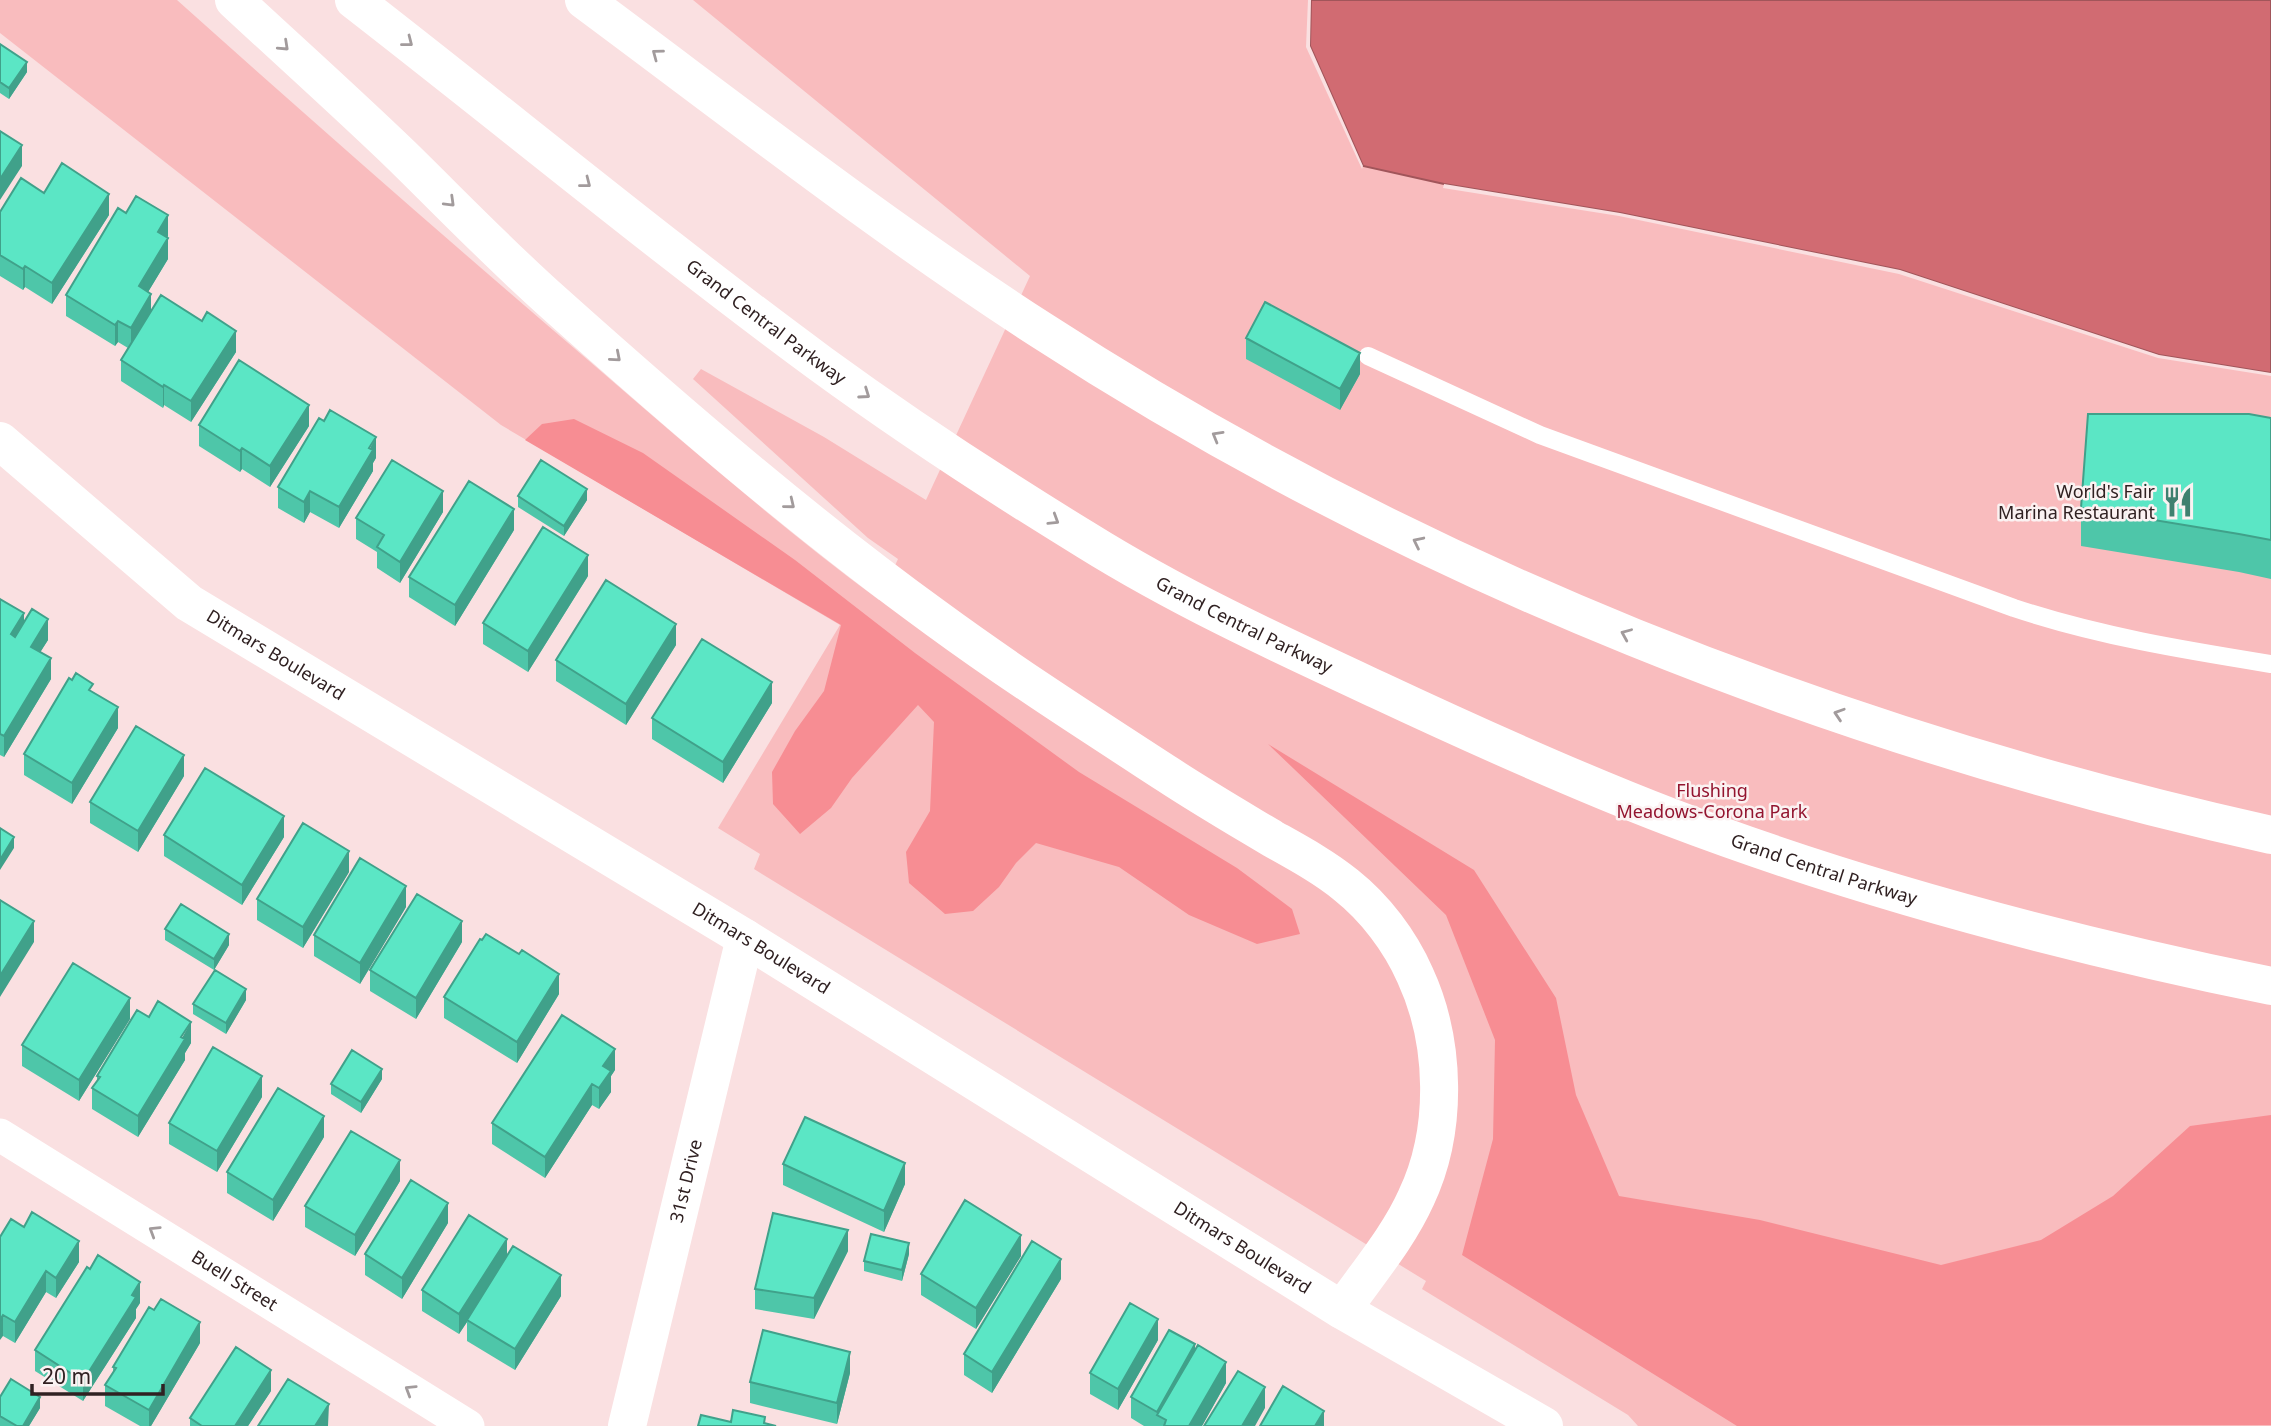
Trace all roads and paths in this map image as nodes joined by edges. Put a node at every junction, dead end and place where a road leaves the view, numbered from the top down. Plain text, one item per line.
1 (234, 0) edge
2 (354, 0) edge
3 (584, 0) edge
4 (1368, 356) dead end
5 (0, 441) edge
6 (2271, 664) edge
7 (1904, 735) junction
8 (2271, 819) edge
9 (2271, 835) edge
10 (745, 938) junction
11 (2271, 986) edge
12 (0, 1135) edge
13 (1342, 1310) junction
14 (468, 1426) edge
15 (627, 1426) edge
16 (1544, 1426) edge

1 -> 13 main road
2 -> 11 main road, Grand Central Parkway
7 -> 3 main road
4 - 6 lane
5 - 10 main road, Ditmars Boulevard
7 - 8 main road
7 - 9 main road
10 - 13 main road, Ditmars Boulevard
10 - 15 main road, 31st Drive
14 -> 12 street, Buell Street
13 - 16 main road, Ditmars Boulevard

